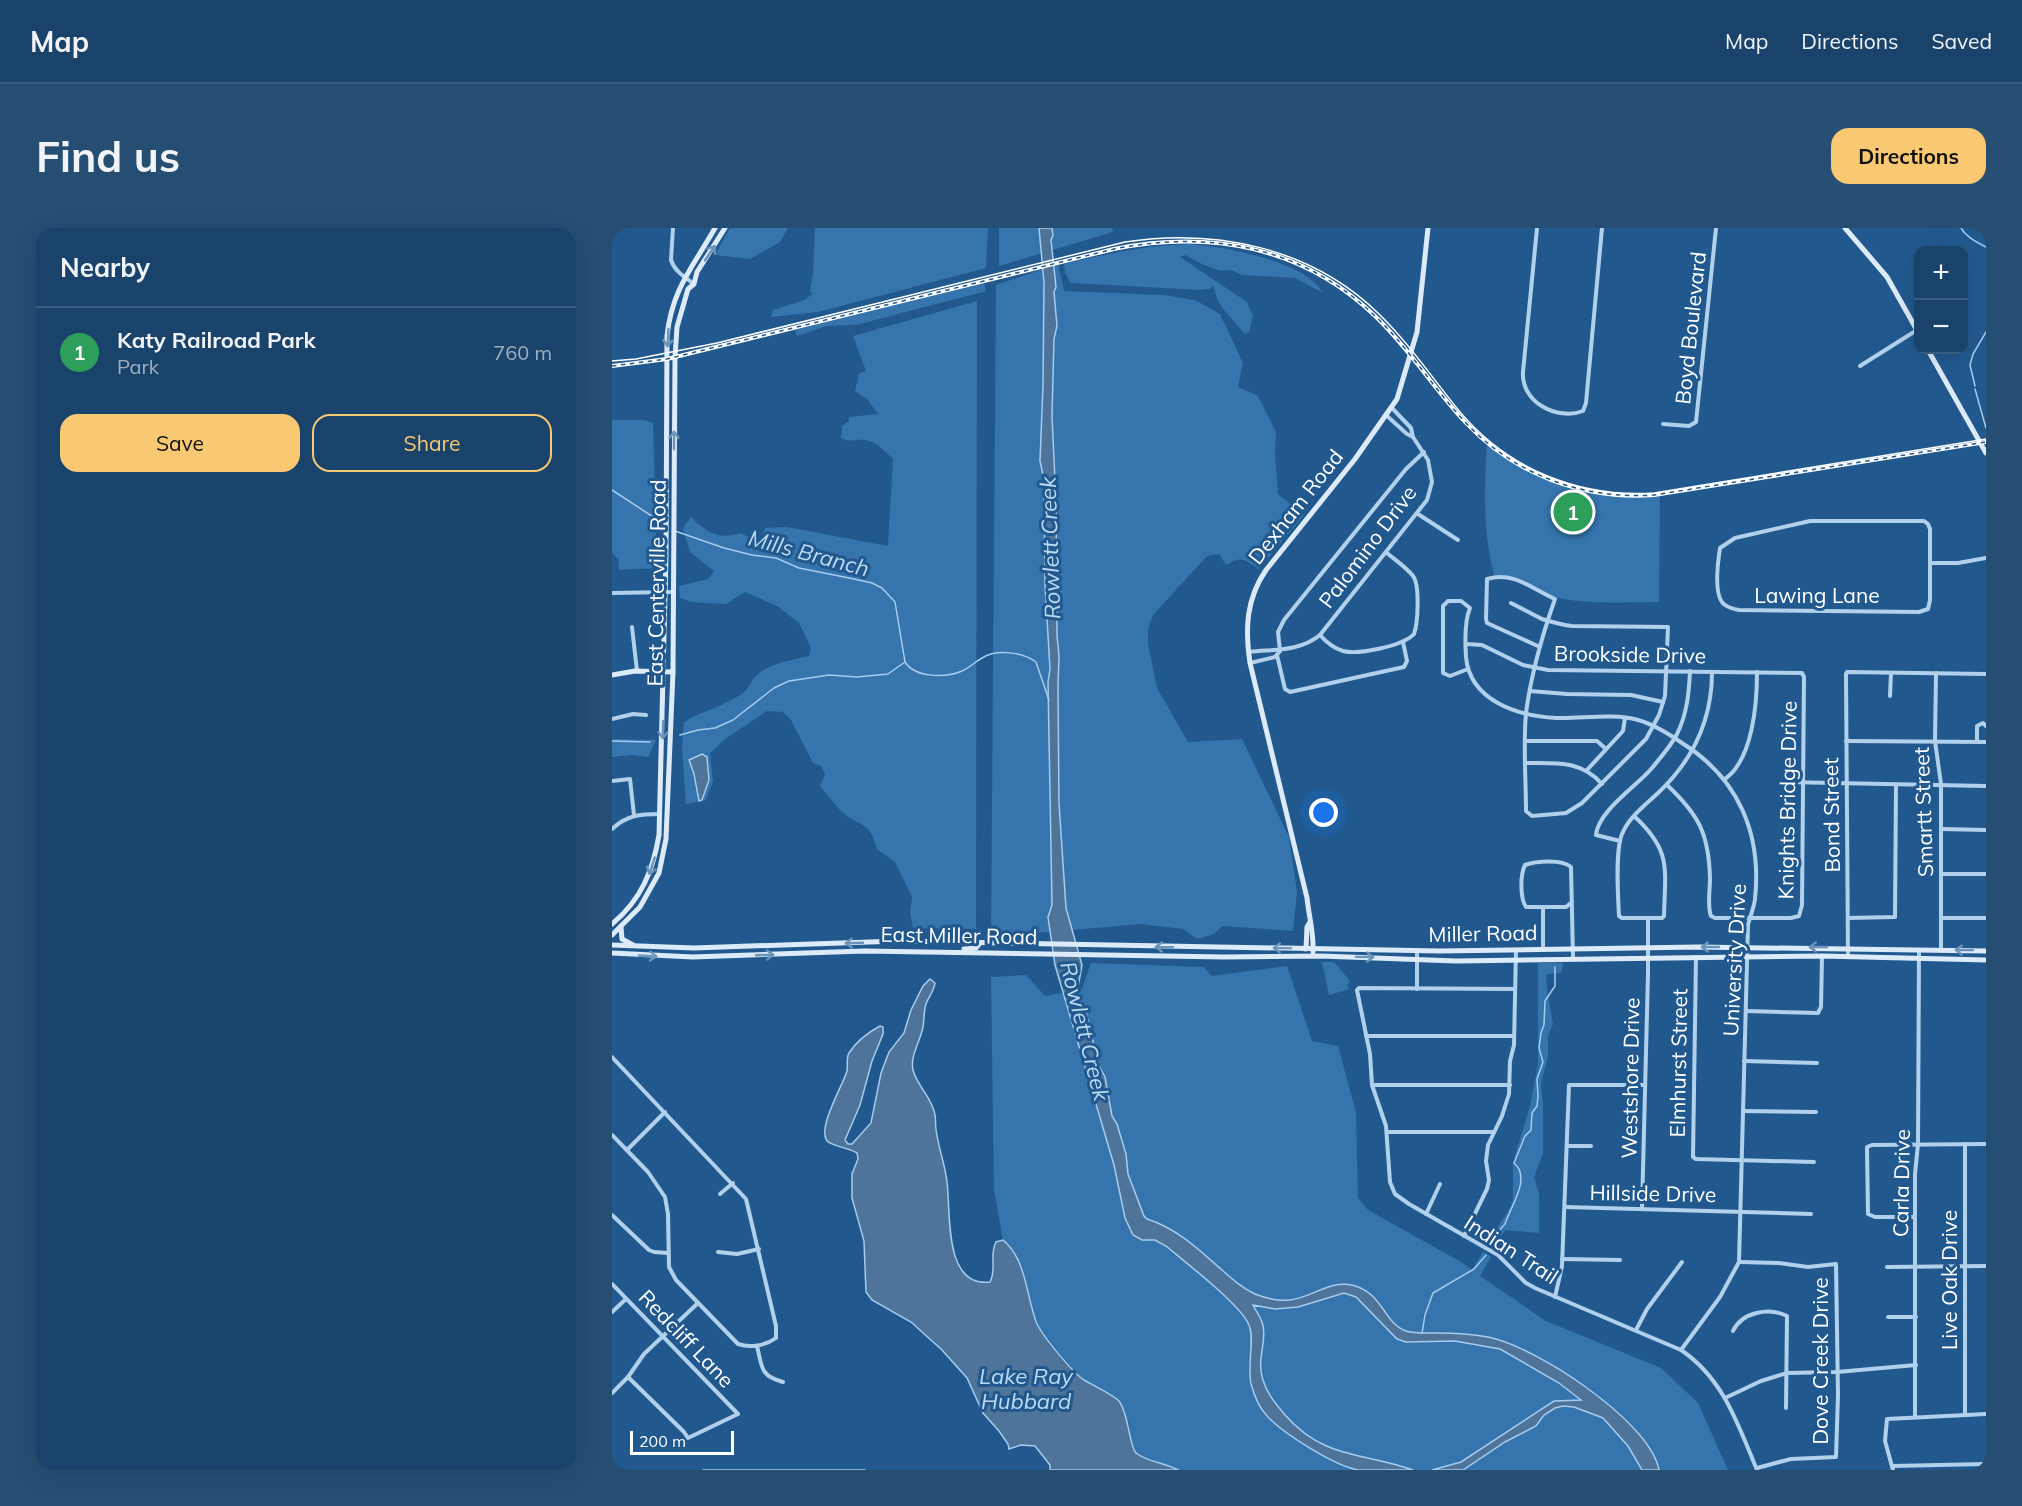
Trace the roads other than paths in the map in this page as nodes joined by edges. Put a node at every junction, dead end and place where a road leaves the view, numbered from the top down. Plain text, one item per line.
1 (673, 228) edge
2 (715, 228) edge
3 (725, 228) edge
4 (1428, 228) edge
5 (1537, 228) edge
6 (1602, 228) edge
7 (1716, 228) edge
8 (1845, 228) edge
9 (684, 277) junction
10 (694, 284) junction
11 (670, 316) junction
12 (679, 316) junction
13 (1914, 324) edge
14 (1914, 333) edge
15 (1930, 354) edge
16 (1860, 366) dead end
17 (666, 401) junction
18 (675, 401) junction
19 (1392, 408) junction
20 (1387, 416) junction
21 (1663, 424) dead end
22 (1413, 437) junction
23 (1424, 452) junction
24 (1986, 453) edge
25 (666, 469) junction
26 (674, 469) junction
27 (1418, 514) junction
28 (1458, 540) dead end
29 (1387, 553) junction
30 (1986, 558) edge
31 (1930, 563) junction
32 (665, 592) junction
33 (673, 592) junction
34 (612, 593) edge
35 (1512, 603) dead end
36 (1547, 621) junction
37 (632, 627) dead end
38 (1320, 635) junction
39 (1403, 642) junction
40 (1466, 644) junction
41 (1540, 646) junction
42 (1280, 651) junction
43 (1248, 652) junction
44 (1277, 655) junction
45 (1250, 663) junction
46 (1535, 668) junction
47 (1468, 669) junction
48 (1667, 670) junction
49 (637, 671) junction
50 (1690, 671) junction
51 (664, 672) junction
52 (673, 672) junction
53 (1712, 672) junction
54 (1757, 672) junction
55 (1799, 672) joint
56 (1891, 673) junction
57 (1936, 673) junction
58 (1986, 674) edge
59 (612, 675) edge
60 (1530, 691) junction
61 (1890, 696) dead end
62 (1663, 702) junction
63 (1526, 713) junction
64 (646, 715) dead end
65 (1625, 718) junction
66 (612, 719) edge
67 (1654, 726) junction
68 (1986, 726) edge
69 (1674, 738) junction
70 (1526, 741) junction
71 (1846, 741) junction
72 (1935, 741) junction
73 (1977, 742) junction
74 (1986, 742) edge
75 (1606, 749) junction
76 (1693, 750) junction
77 (1526, 763) junction
78 (1587, 770) junction
79 (1725, 779) junction
80 (612, 781) edge
81 (1785, 782) dead end
82 (1802, 782) junction
83 (1848, 783) junction
84 (1602, 784) junction
85 (1896, 784) junction
86 (1941, 784) junction
87 (1667, 785) junction
88 (1986, 786) edge
89 (660, 814) junction
90 (667, 814) junction
91 (634, 815) junction
92 (1634, 816) junction
93 (612, 829) edge
94 (1942, 829) junction
95 (1986, 830) edge
96 (1620, 841) junction
97 (1942, 874) junction
98 (1986, 874) edge
99 (1572, 902) junction
100 (1544, 907) junction
101 (1750, 918) junction
102 (1848, 918) junction
103 (1941, 918) junction
104 (1986, 918) edge
105 (1648, 919) junction
106 (1310, 922) junction
107 (612, 924) edge
108 (621, 927) junction
109 (612, 935) edge
110 (912, 942) junction
111 (980, 943) junction
112 (612, 945) edge
113 (638, 947) junction
114 (1748, 947) junction
115 (706, 948) junction
116 (1306, 948) junction
117 (1648, 948) junction
118 (1848, 948) junction
119 (1314, 949) junction
120 (1611, 949) junction
121 (1516, 950) junction
122 (1543, 950) junction
123 (1575, 950) junction
124 (1918, 950) junction
125 (1941, 950) junction
126 (912, 951) junction
127 (1417, 951) junction
128 (1986, 951) edge
129 (951, 952) junction
130 (612, 953) edge
131 (1306, 956) junction
132 (1313, 956) junction
133 (1822, 956) junction
134 (1848, 956) junction
135 (707, 957) junction
136 (1648, 957) junction
137 (1696, 957) junction
138 (1748, 957) junction
139 (1575, 958) junction
140 (1611, 958) junction
141 (1515, 959) junction
142 (1919, 959) junction
143 (1417, 960) junction
144 (1986, 960) edge
145 (1417, 989) junction
146 (1515, 989) junction
147 (1746, 1011) junction
148 (1366, 1036) junction
149 (1514, 1036) junction
150 (612, 1057) edge
151 (1744, 1061) junction
152 (1817, 1063) dead end
153 (1372, 1085) junction
154 (1510, 1085) junction
155 (1645, 1085) junction
156 (1743, 1111) junction
157 (666, 1112) junction
158 (1816, 1112) dead end
159 (1387, 1132) junction
160 (1494, 1132) junction
161 (612, 1135) edge
162 (1918, 1144) junction
163 (1965, 1144) junction
164 (1986, 1144) edge
165 (1568, 1146) junction
166 (1591, 1146) dead end
167 (627, 1150) junction
168 (1742, 1161) junction
169 (1814, 1162) dead end
170 (733, 1183) junction
171 (1440, 1184) dead end
172 (720, 1194) dead end
173 (1565, 1207) junction
174 (1642, 1209) junction
175 (1740, 1212) junction
176 (1426, 1214) junction
177 (1811, 1214) dead end
178 (612, 1215) edge
179 (1915, 1217) junction
180 (1464, 1236) junction
181 (759, 1249) junction
182 (718, 1252) dead end
183 (668, 1253) junction
184 (1562, 1259) junction
185 (1620, 1260) dead end
186 (1682, 1262) dead end
187 (1739, 1262) junction
188 (1965, 1266) junction
189 (1986, 1266) edge
190 (1887, 1267) dead end
191 (1916, 1268) junction
192 (612, 1284) edge
193 (1555, 1297) junction
194 (626, 1299) junction
195 (698, 1303) junction
196 (612, 1312) edge
197 (1888, 1317) dead end
198 (1916, 1317) junction
199 (1636, 1330) junction
200 (1732, 1330) dead end
201 (663, 1336) junction
202 (757, 1346) junction
203 (1681, 1350) junction
204 (1916, 1365) junction
205 (1837, 1372) junction
206 (1787, 1373) junction
207 (627, 1377) junction
208 (783, 1382) dead end
209 (612, 1391) edge
210 (1725, 1398) junction
211 (1786, 1408) dead end
212 (1986, 1414) edge
213 (1965, 1415) junction
214 (1915, 1417) junction
215 (1986, 1464) edge
216 (1893, 1468) edge
217 (1757, 1469) edge

1 - 9 street
2 - 9 main road, East Centerville Road
10 -> 3 main road, East Centerville Road
4 - 19 main road, Dexham Road
5 - 6 street
7 - 21 street, Boyd Boulevard
8 - 13 main road
9 - 10 street
9 - 11 main road, East Centerville Road
10 - 12 main road, East Centerville Road
11 - 12 main road
11 -> 17 main road, East Centerville Road
12 - 18 main road, East Centerville Road
14 - 16 street
15 - 24 main road
17 - 18 main road
17 - 25 main road, East Centerville Road
26 -> 18 main road, East Centerville Road
19 - 20 main road, Dexham Road
19 - 22 street, Palomino Drive
20 - 22 street, Palomino Drive
20 - 43 main road, Dexham Road
22 - 23 street, Palomino Drive
23 - 27 street, Palomino Drive
23 - 42 street
25 - 26 main road
25 - 32 main road, East Centerville Road
26 - 33 main road, East Centerville Road
27 - 28 street
27 - 29 street, Palomino Drive
29 - 38 street, Palomino Drive
29 - 39 street
30 - 31 street
31 - 31 street, Lawing Lane
32 - 33 street
32 - 34 street
32 - 51 main road, East Centerville Road
33 - 52 main road, East Centerville Road
35 - 36 street
36 - 41 street
36 - 41 street
36 - 48 street
37 - 49 street
38 - 39 street
38 - 42 street, Palomino Drive
39 - 44 street
40 - 46 street, Brookside Drive
40 - 47 street
40 - 47 street
41 - 46 street
42 - 43 street, Palomino Drive
42 - 44 street
43 - 45 main road, Dexham Road
44 - 45 street
45 - 106 main road, Dexham Road
46 - 48 street, Brookside Drive
46 - 60 street
47 - 63 street, University Drive
48 - 50 street, Brookside Drive
48 - 62 street
49 - 51 main road
49 - 59 main road
50 - 53 street, Brookside Drive
50 - 69 street
51 - 52 main road
51 -> 89 main road, East Centerville Road
52 - 90 main road, East Centerville Road
53 - 54 street, Brookside Drive
53 - 76 street
54 - 55 street, Brookside Drive
54 - 79 street
55 - 82 street, Knights Bridge Drive
56 - 57 street
56 - 61 street
56 - 71 street, Bond Street
57 - 58 street
57 - 72 street, Smartt Street
60 - 62 street
60 - 63 street
62 - 67 street
63 - 65 street, University Drive
63 - 70 street
64 - 66 street
65 - 67 street, University Drive
65 - 75 street
67 - 69 street, University Drive
67 - 84 street
68 - 73 street
69 - 76 street, University Drive
69 - 96 street
70 - 75 street
70 - 77 street
71 - 72 street
71 - 83 street, Bond Street
72 - 73 street
72 - 86 street, Smartt Street
73 - 74 street
75 - 78 street
76 - 79 street, University Drive
76 - 87 street
77 - 78 street
77 - 84 street
78 - 84 street
79 - 101 street, University Drive
80 - 91 street
81 - 82 street
82 - 83 street
82 - 101 street, Knights Bridge Drive
83 - 85 street
83 - 102 street, Bond Street
85 - 86 street
85 - 102 street
86 - 88 street
86 - 94 street, Smartt Street
87 - 92 street
87 - 101 street
89 - 90 main road
89 - 91 street
89 -> 107 main road, East Centerville Road
90 - 108 main road, East Centerville Road
91 - 93 street
92 - 96 street
92 - 105 street
94 - 95 street
94 - 97 street, Smartt Street
96 - 105 street
97 - 98 street
97 - 103 street, Smartt Street
99 - 100 street
99 - 100 street
99 - 123 street
100 - 122 street
101 - 114 street, University Drive
102 - 118 street, Bond Street
103 - 104 street
103 - 125 street, Smartt Street
105 - 117 street, Westshore Drive
106 - 116 main road, Dexham Road
106 - 119 main road, Dexham Road
108 - 109 main road, East Centerville Road
108 - 113 main road
110 - 111 main road, East Miller Road
110 -> 115 main road, East Miller Road
110 - 126 main road
116 -> 111 main road, Miller Road
111 - 129 main road
112 - 113 main road, East Miller Road
113 - 115 main road, East Miller Road
114 -> 117 main road, Miller Road
118 -> 114 main road, Miller Road
114 - 138 street, University Drive
115 - 135 main road
116 - 119 main road, Miller Road
116 - 131 main road, Dexham Road
117 - 120 main road, Miller Road
117 - 136 street, Westshore Drive
118 - 124 main road, Miller Road
118 - 134 street, Bond Street
119 - 127 main road, Miller Road
119 - 132 main road, Dexham Road
120 - 123 main road, Miller Road
120 - 140 main road
121 - 122 main road, Miller Road
121 - 127 main road, Miller Road
121 - 141 street
122 - 123 main road, Miller Road
123 - 139 main road
124 - 125 main road, Miller Road
124 - 142 street, Carla Drive
128 -> 125 main road, Miller Road
126 - 129 main road, East Miller Road
135 -> 126 main road, East Miller Road
127 - 143 street
129 - 131 main road, East Miller Road
130 -> 135 main road, East Miller Road
131 - 132 main road, Miller Road
132 -> 143 main road, Miller Road
133 - 134 main road, Miller Road
133 - 138 main road, Miller Road
133 - 147 street
134 - 142 main road, Miller Road
136 - 137 main road, Miller Road
136 - 140 main road, Miller Road
136 - 155 street, Westshore Drive
137 - 138 main road, Miller Road
137 - 168 street, Elmhurst Street
138 - 147 street, University Drive
139 - 140 main road, Miller Road
139 - 141 main road, Miller Road
141 - 143 main road, Miller Road
141 - 146 street
142 - 144 main road, Miller Road
142 - 162 street, Carla Drive
143 - 145 street
145 - 146 street
145 - 148 street, Indian Trail
146 - 149 street
147 - 151 street, University Drive
148 - 149 street
148 - 153 street, Indian Trail
149 - 154 street
150 - 157 street
151 - 152 street
151 - 156 street, University Drive
153 - 154 street
153 - 159 street, Indian Trail
154 - 160 street
155 - 165 street
155 - 174 street, Westshore Drive
156 - 158 street
156 - 168 street, University Drive
157 - 167 street
157 - 170 street
159 - 160 street
159 - 176 street, Indian Trail
160 - 180 street
161 - 167 street
162 - 163 street
162 - 179 street, Carla Drive
162 - 179 street
163 - 164 street
163 - 188 street, Live Oak Drive
165 - 166 street
165 - 173 street
167 - 183 street
168 - 169 street
168 - 175 street, University Drive
170 - 172 street
170 - 181 street
171 - 176 street
173 - 174 street, Hillside Drive
173 - 184 street
174 - 175 street, Hillside Drive
175 - 177 street, Hillside Drive
175 - 187 street, University Drive
176 - 180 street, Indian Trail
178 - 183 street
179 - 191 street, Carla Drive
180 - 193 street, Indian Trail
181 - 182 street
181 - 202 street
183 - 195 street
184 - 185 street
184 - 193 street
186 - 199 street
187 - 203 street, University Drive
187 - 205 street, Dove Creek Drive
188 - 189 street
188 - 191 street
188 - 213 street, Live Oak Drive
190 - 191 street
191 - 198 street, Carla Drive
192 - 194 street, Redcliff Lane
193 - 199 street, Indian Trail
194 - 196 street
194 - 201 street, Redcliff Lane
195 - 201 street
195 - 202 street
197 - 198 street
198 - 204 street, Carla Drive
199 - 203 street, Indian Trail
200 - 206 street
201 - 207 street
201 - 207 street, Redcliff Lane
202 - 208 street
203 - 210 street, Indian Trail
204 - 205 street
204 - 214 street, Carla Drive
205 - 206 street
205 - 217 street, Dove Creek Drive
206 - 210 street
206 - 211 street
207 - 209 street
210 - 217 street, Indian Trail
212 - 213 street
213 - 214 street
214 - 216 street
215 - 216 street

